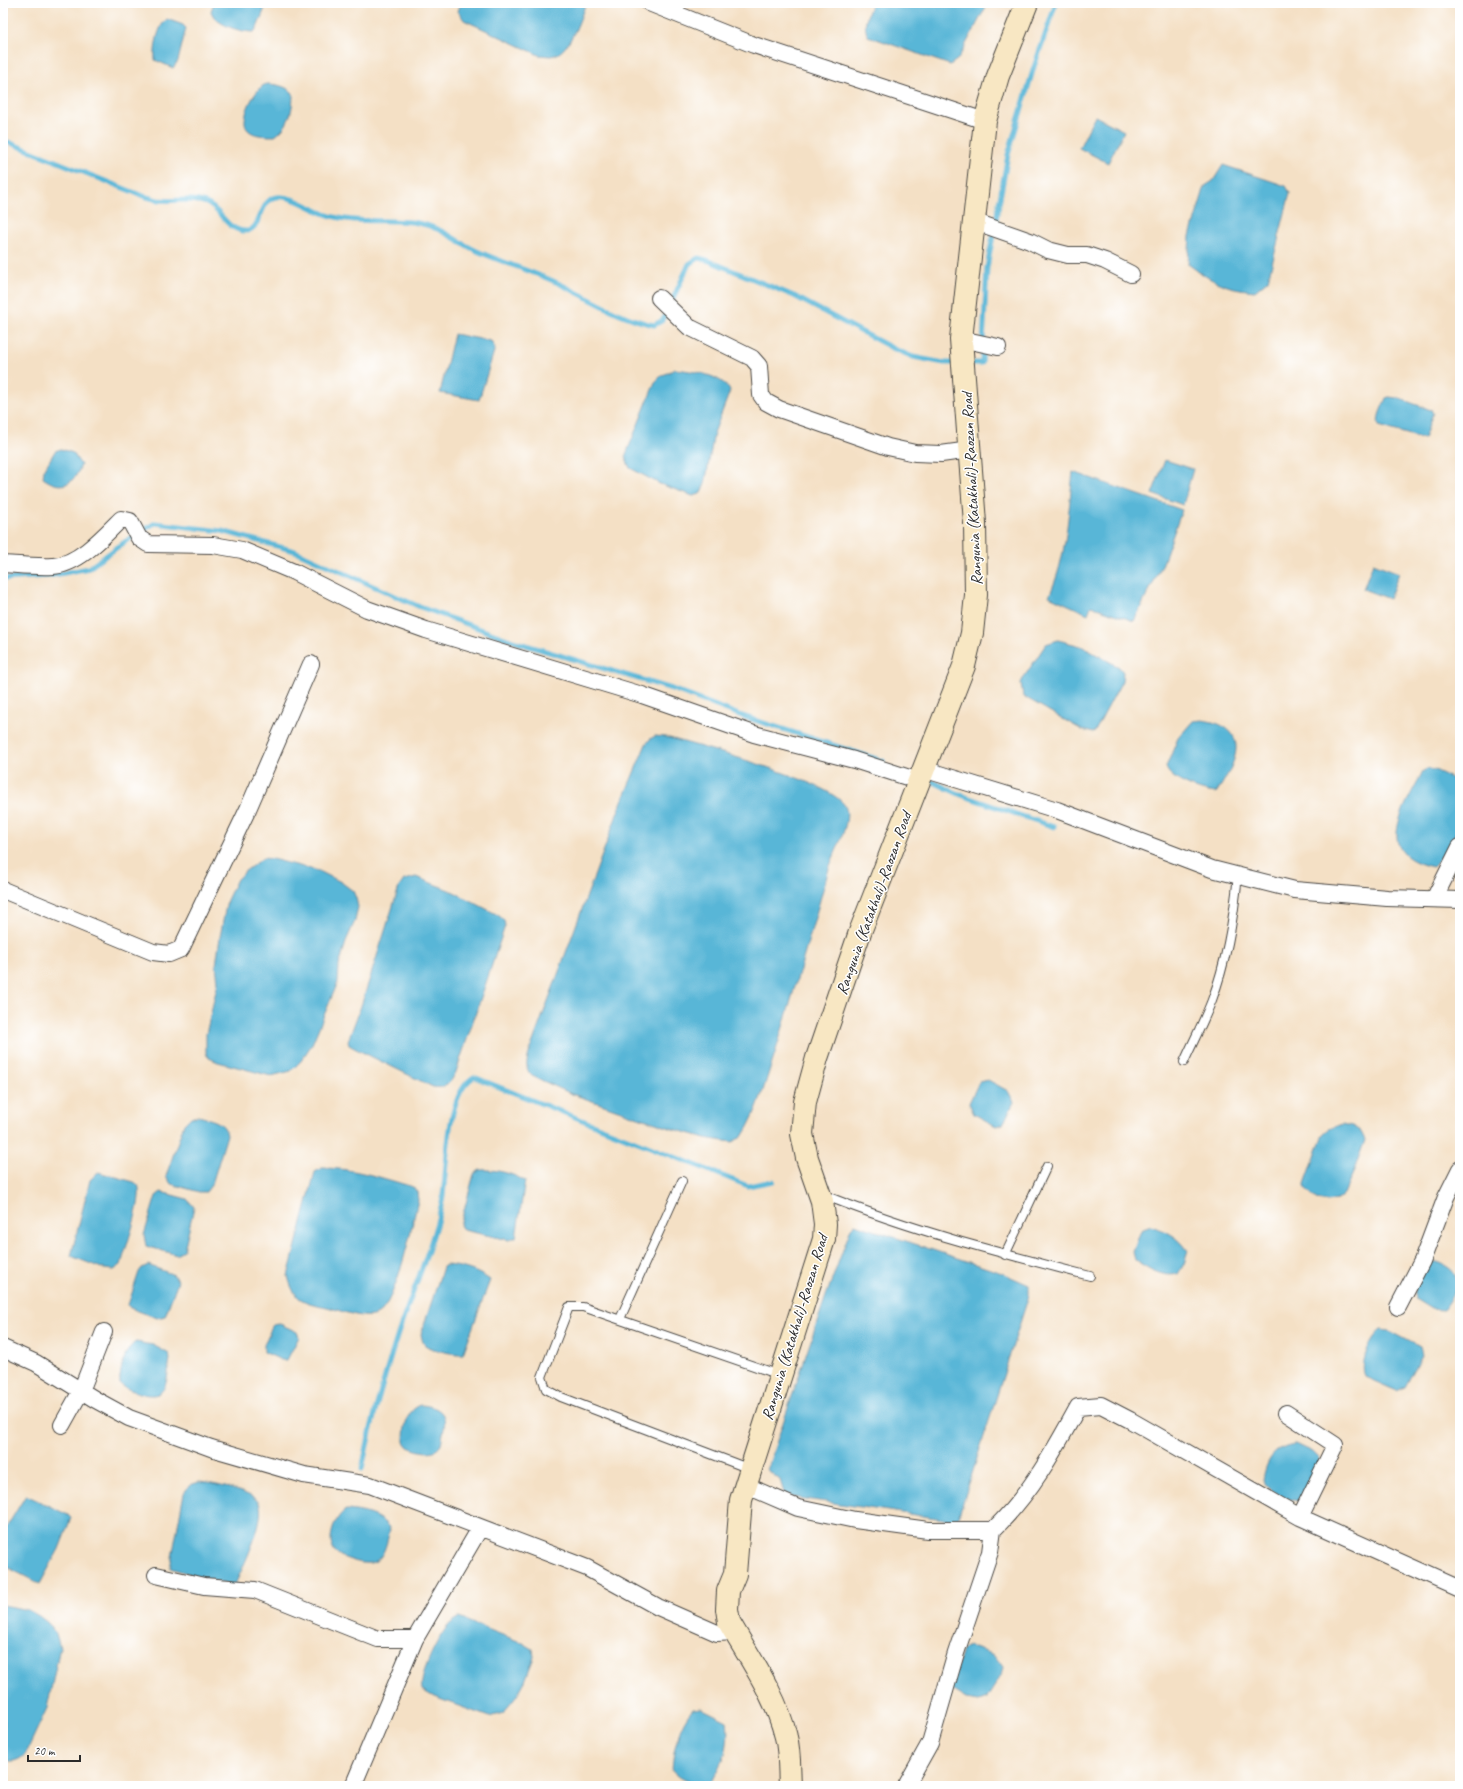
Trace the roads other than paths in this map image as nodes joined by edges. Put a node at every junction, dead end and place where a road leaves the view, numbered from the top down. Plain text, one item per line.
1 (649, 3) edge
2 (1027, 3) edge
3 (985, 121) junction
4 (978, 223) junction
5 (1131, 274) dead end
6 (660, 298) dead end
7 (970, 450) junction
8 (3, 564) edge
9 (311, 664) dead end
10 (921, 775) junction
11 (1460, 847) edge
12 (1238, 874) junction
13 (3, 890) edge
14 (1434, 899) junction
15 (1460, 900) edge
16 (1184, 1062) dead end
17 (1047, 1166) dead end
18 (1460, 1169) edge
19 (682, 1181) dead end
20 (819, 1193) junction
21 (1005, 1255) junction
22 (1090, 1276) dead end
23 (1398, 1307) dead end
24 (620, 1319) junction
25 (104, 1332) dead end
26 (3, 1348) edge
27 (780, 1375) junction
28 (82, 1391) junction
29 (1286, 1414) dead end
30 (62, 1425) dead end
31 (748, 1477) junction
32 (1300, 1517) junction
33 (480, 1528) junction
34 (993, 1530) junction
35 (156, 1575) dead end
36 (1460, 1590) edge
37 (736, 1632) junction
38 (415, 1639) junction
39 (353, 1786) edge
40 (790, 1786) edge
41 (906, 1786) edge

1 - 3 street
2 - 3 main road, Rangunia (Katakhali)-Raozan Road
3 - 4 main road, Rangunia (Katakhali)-Raozan Road
4 - 5 street
4 - 7 main road, Rangunia (Katakhali)-Raozan Road
6 - 7 street
7 - 10 main road, Rangunia (Katakhali)-Raozan Road
8 - 10 street
9 - 13 street
10 - 12 street
10 - 20 main road, Rangunia (Katakhali)-Raozan Road
11 - 14 street
12 - 14 street
12 - 16 lane
14 - 15 street
17 - 21 lane
18 - 23 street
19 - 24 lane
20 - 21 lane
20 - 27 main road, Rangunia (Katakhali)-Raozan Road
21 - 22 lane
24 - 27 lane
24 - 31 lane
25 - 28 street
26 - 28 street
27 - 31 main road, Rangunia (Katakhali)-Raozan Road
28 - 30 street
28 - 33 street
29 - 32 street
31 - 34 street
31 - 37 main road, Rangunia (Katakhali)-Raozan Road
32 - 34 street
32 - 36 street
33 - 37 street
33 - 38 street
34 - 41 street
35 - 38 street
37 - 40 main road, Rangunia (Katakhali)-Raozan Road
38 - 39 street

